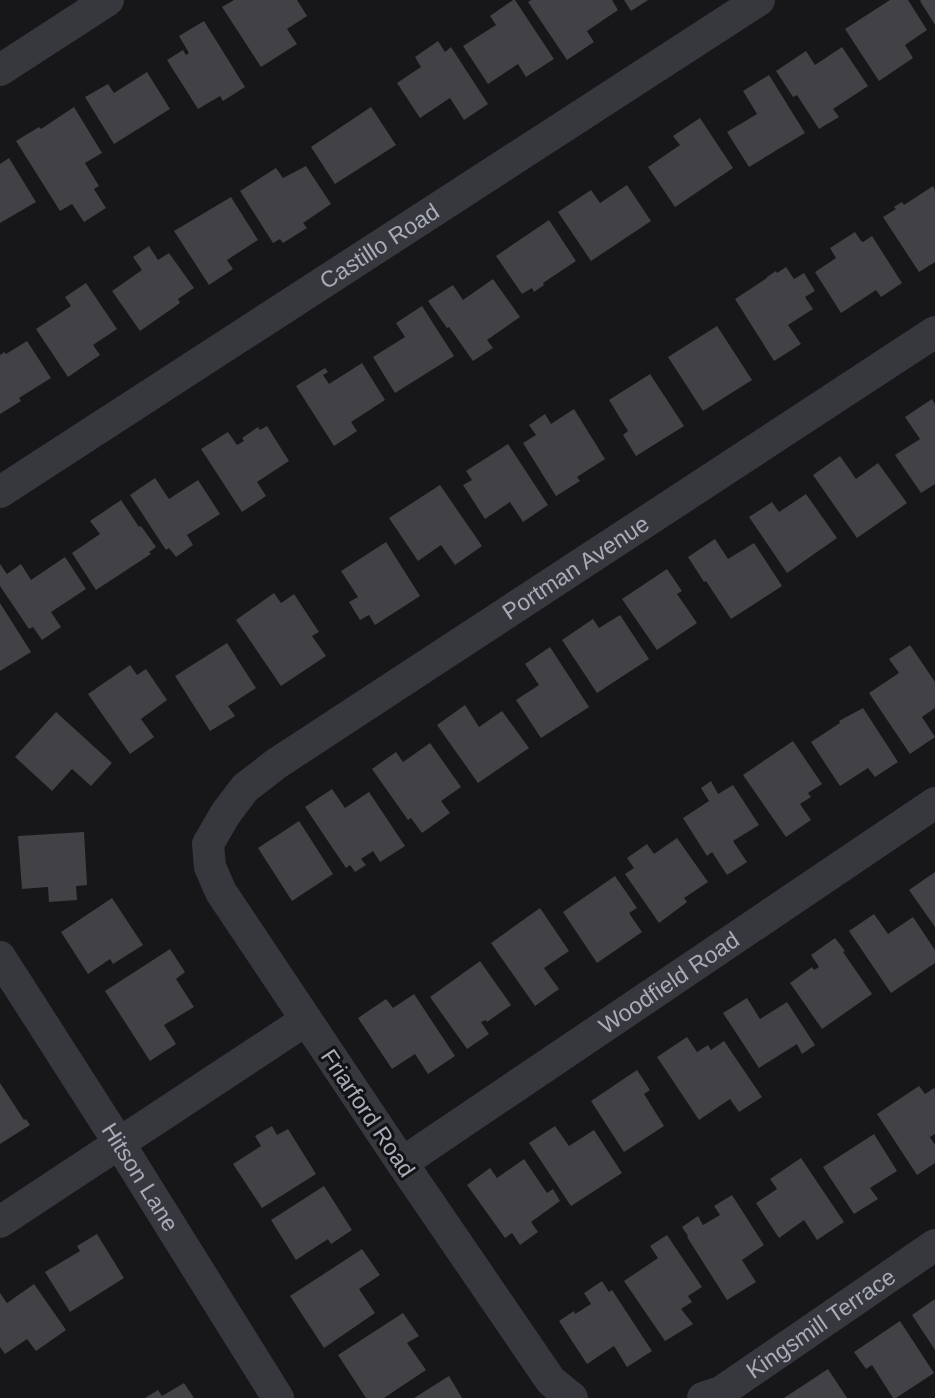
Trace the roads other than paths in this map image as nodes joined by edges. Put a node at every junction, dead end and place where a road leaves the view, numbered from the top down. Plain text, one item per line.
1 (108, 0) edge
2 (759, 0) edge
3 (0, 70) edge
4 (935, 332) edge
5 (0, 492) edge
6 (935, 803) edge
7 (226, 813) joint
8 (0, 957) edge
9 (306, 1020) junction
10 (119, 1143) junction
11 (402, 1163) junction
12 (0, 1222) edge
13 (935, 1245) edge
14 (278, 1398) edge
15 (572, 1398) edge
16 (703, 1398) edge

1 - 3 street
2 - 5 street, Castillo Road
4 - 7 street, Portman Avenue
6 - 11 street, Woodfield Road
7 - 9 street, Friarford Road
8 - 10 street, Hitson Lane
9 - 10 street
9 - 11 street, Friarford Road
10 - 12 street
10 - 14 street, Hitson Lane
11 - 15 street, Friarford Road
13 - 16 street, Kingsmill Terrace

